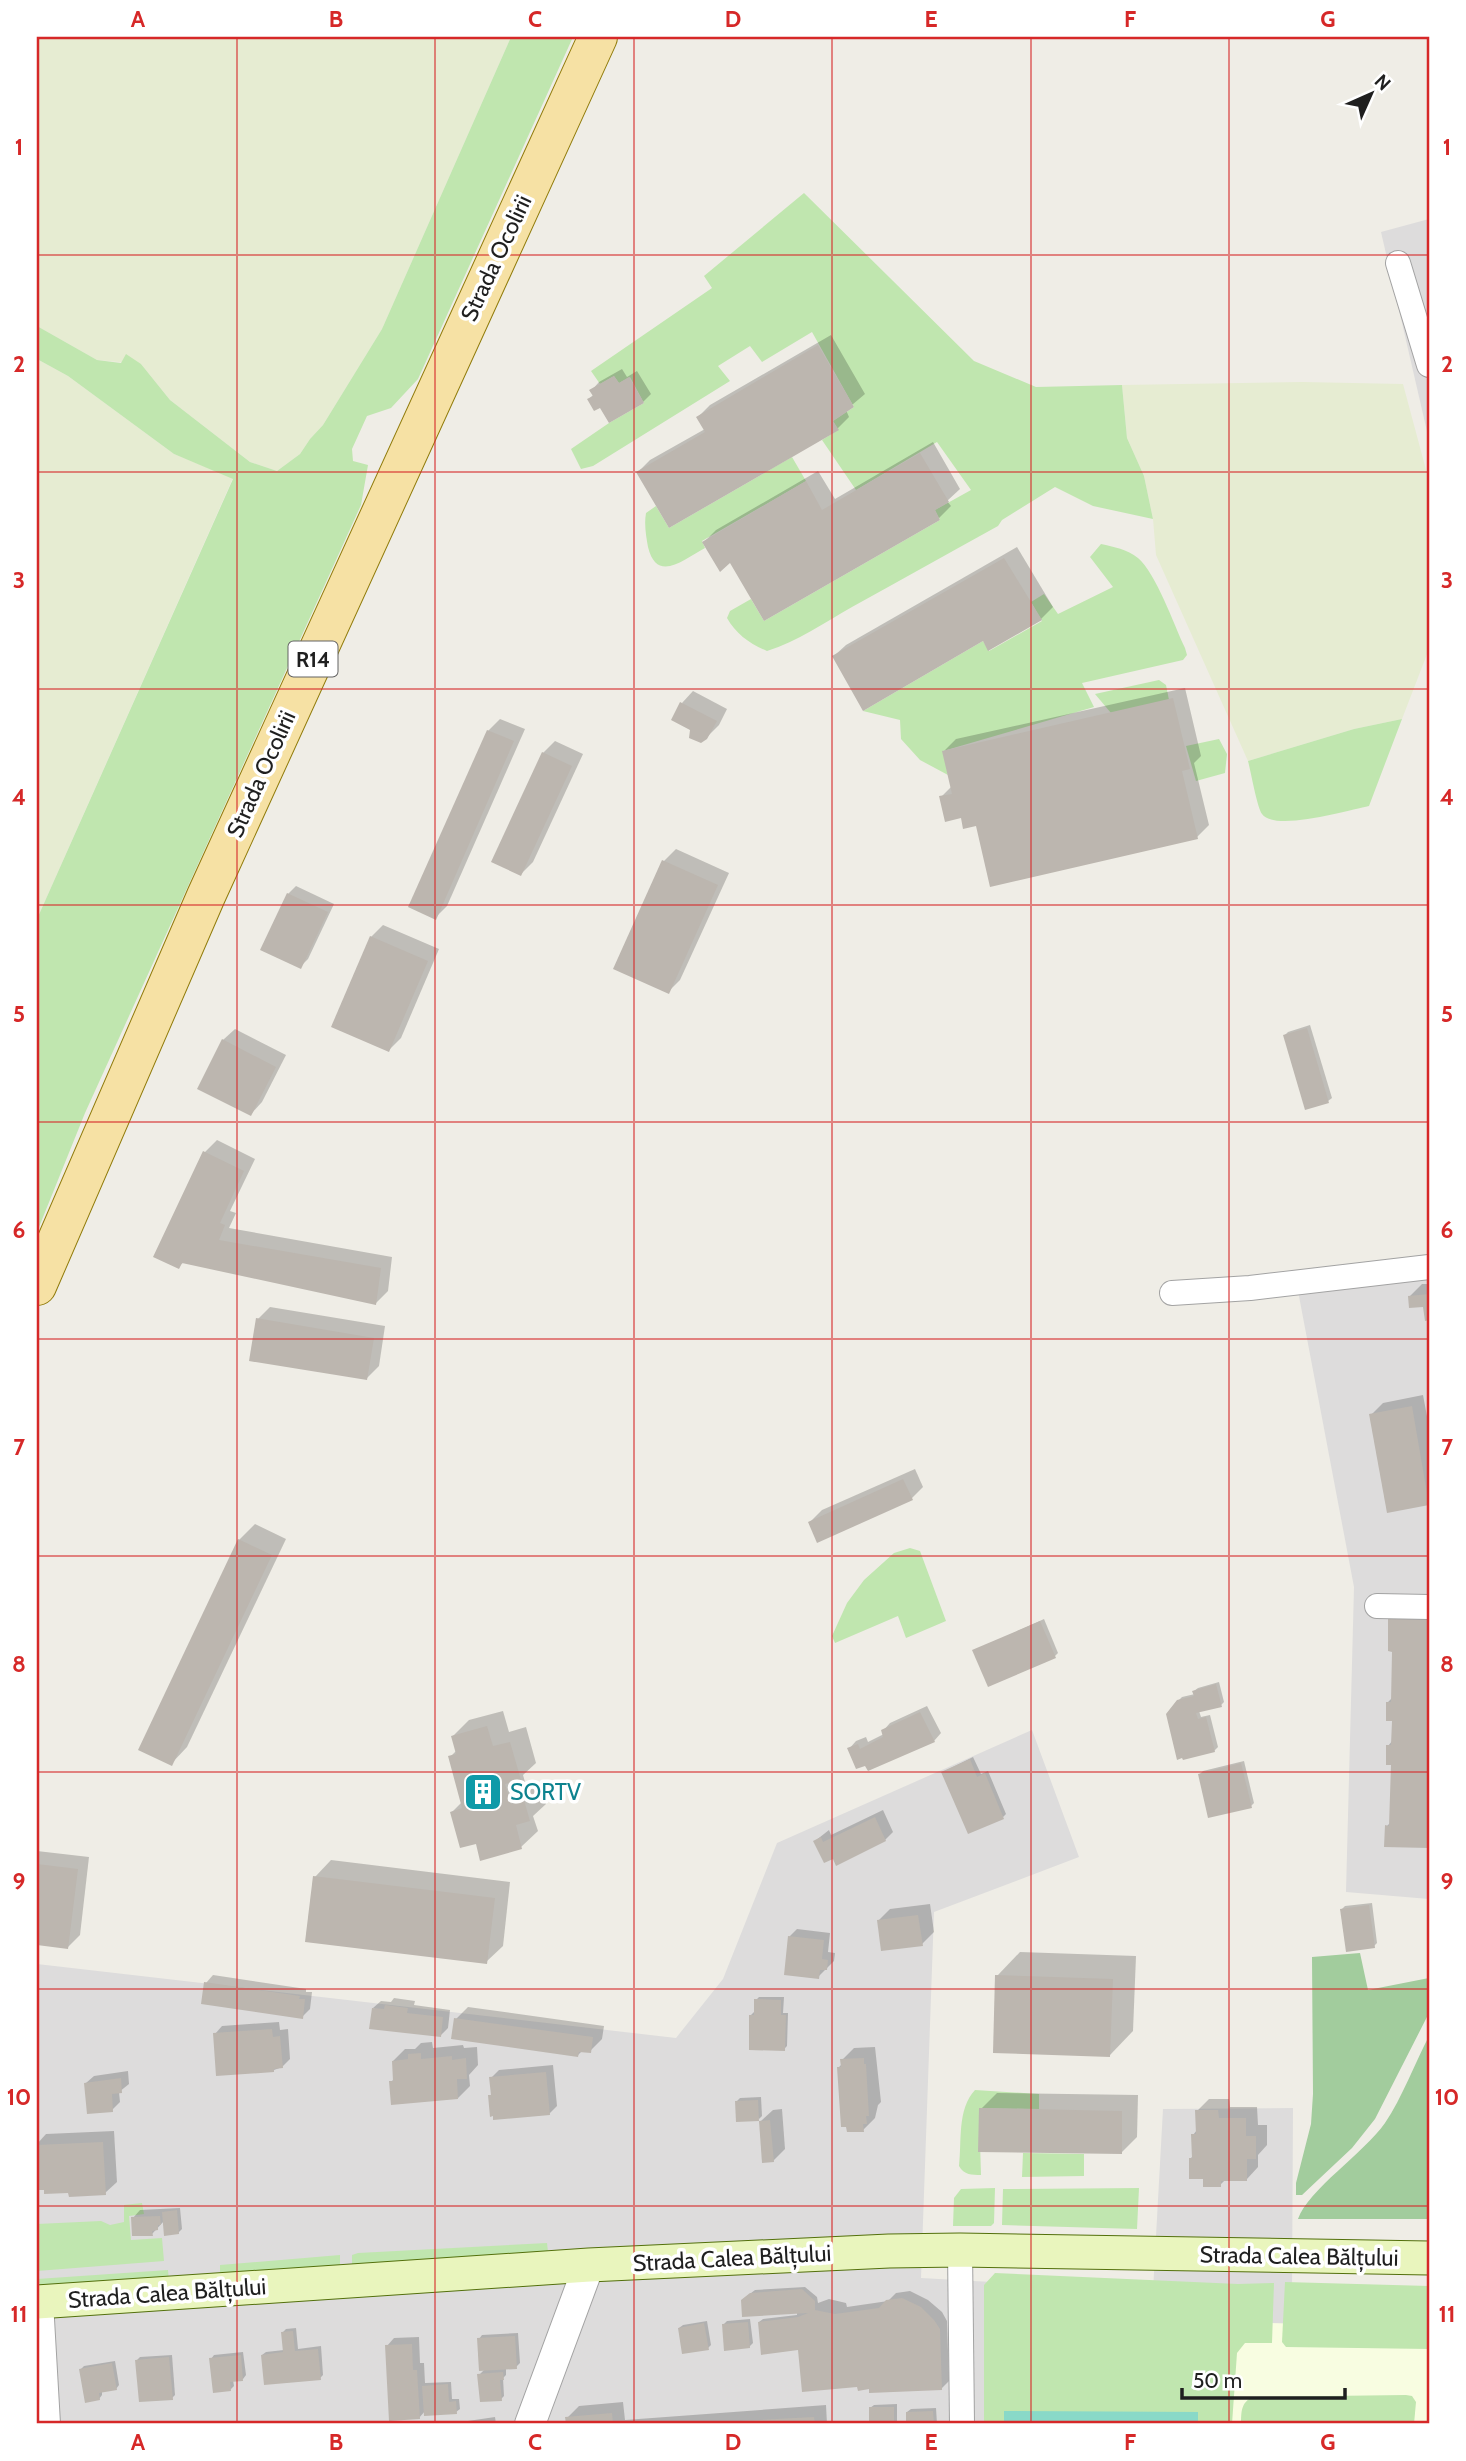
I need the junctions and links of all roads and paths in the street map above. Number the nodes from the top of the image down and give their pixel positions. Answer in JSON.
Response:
{"nodes":[{"id":1,"x":598,"y":37,"type":"edge"},
{"id":2,"x":1398,"y":263,"type":"dead end"},
{"id":3,"x":1429,"y":365,"type":"edge"},
{"id":4,"x":1429,"y":1268,"type":"edge"},
{"id":5,"x":37,"y":1286,"type":"edge"},
{"id":6,"x":1172,"y":1293,"type":"dead end"},
{"id":7,"x":1377,"y":1606,"type":"dead end"},
{"id":8,"x":1429,"y":1607,"type":"edge"},
{"id":9,"x":960,"y":2250,"type":"junction"},
{"id":10,"x":1429,"y":2258,"type":"edge"},
{"id":11,"x":589,"y":2265,"type":"junction"},
{"id":12,"x":39,"y":2302,"type":"edge"},
{"id":13,"x":48,"y":2424,"type":"edge"},
{"id":14,"x":530,"y":2424,"type":"edge"},
{"id":15,"x":962,"y":2424,"type":"edge"}],
"edges":[{"from":1,"to":5,"type":"main road","name":"Strada Ocolirii","number":"R14"},
{"from":2,"to":3,"type":"street"},
{"from":4,"to":6,"type":"street"},
{"from":7,"to":8,"type":"street"},
{"from":9,"to":10,"type":"main road","name":"Strada Calea Bălțului"},
{"from":9,"to":11,"type":"main road","name":"Strada Calea Bălțului"},
{"from":9,"to":15,"type":"street"},
{"from":11,"to":12,"type":"main road","name":"Strada Calea Bălțului"},
{"from":11,"to":14,"type":"street"},
{"from":12,"to":13,"type":"street"}]}
